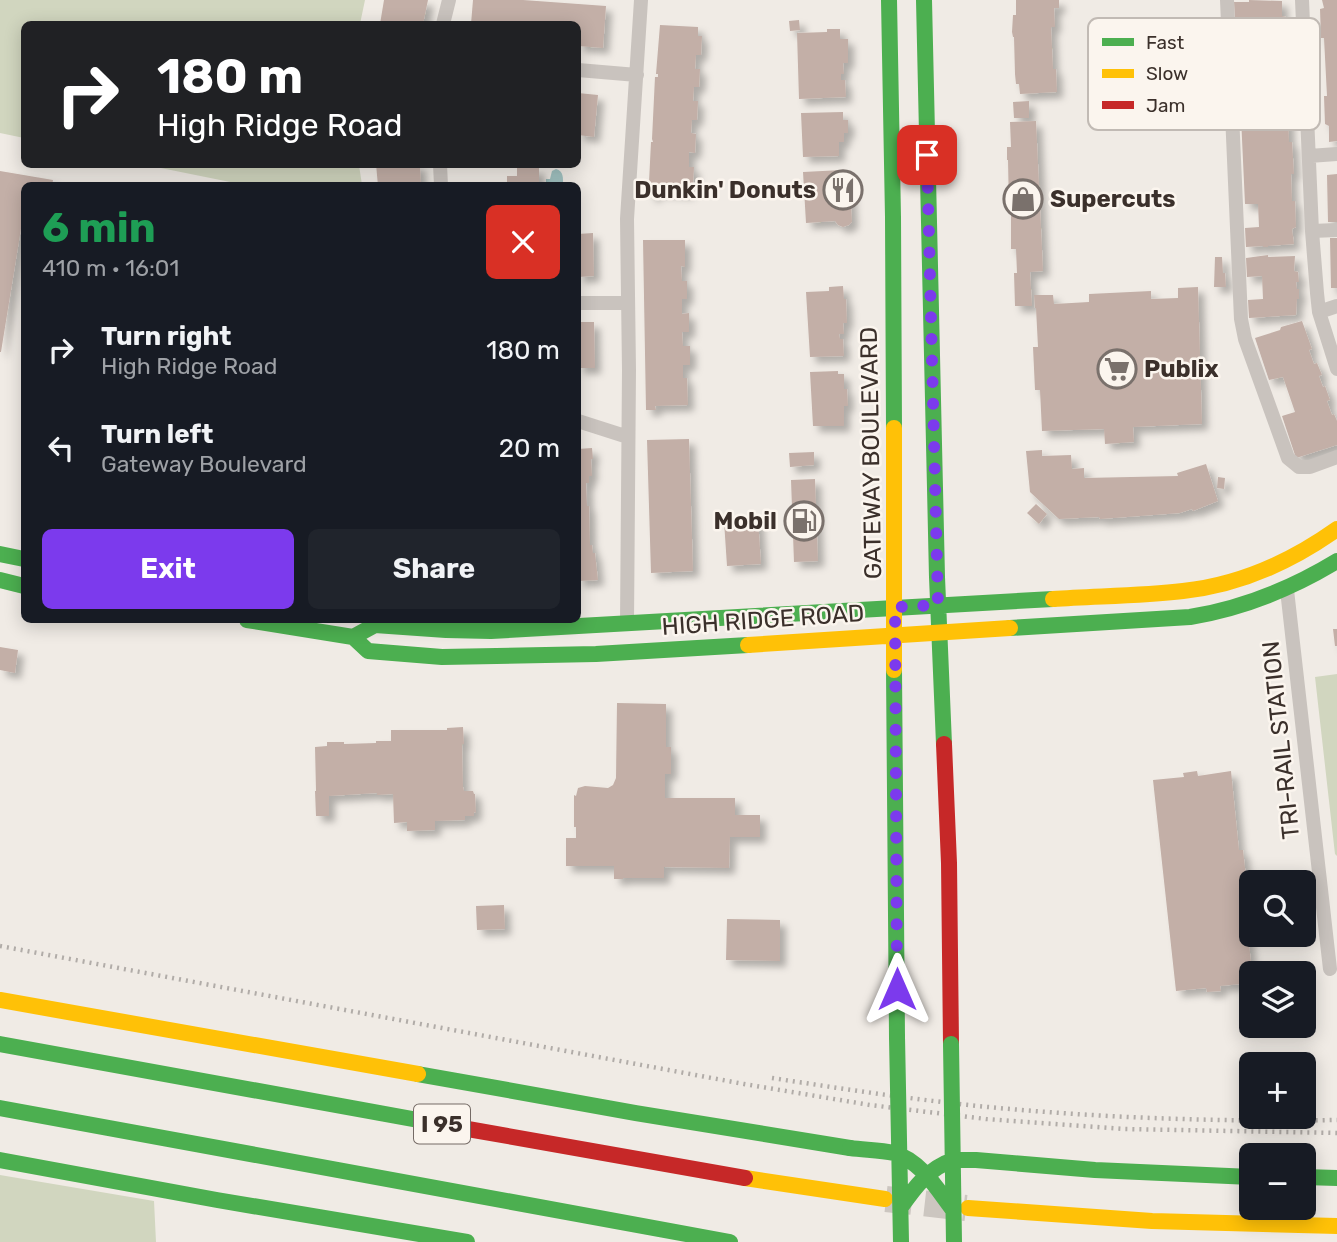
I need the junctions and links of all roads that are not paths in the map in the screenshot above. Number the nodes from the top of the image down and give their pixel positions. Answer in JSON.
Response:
{"nodes":[{"id":1,"x":449,"y":0,"type":"edge"},
{"id":2,"x":641,"y":0,"type":"edge"},
{"id":3,"x":889,"y":0,"type":"edge"},
{"id":4,"x":924,"y":0,"type":"edge"},
{"id":5,"x":1227,"y":0,"type":"edge"},
{"id":6,"x":1302,"y":0,"type":"edge"},
{"id":7,"x":1228,"y":18,"type":"edge"},
{"id":8,"x":1303,"y":18,"type":"edge"},
{"id":9,"x":444,"y":21,"type":"edge"},
{"id":10,"x":581,"y":70,"type":"edge"},
{"id":11,"x":637,"y":75,"type":"junction"},
{"id":12,"x":1233,"y":130,"type":"edge"},
{"id":13,"x":1309,"y":130,"type":"edge"},
{"id":14,"x":1337,"y":154,"type":"edge"},
{"id":15,"x":1310,"y":156,"type":"junction"},
{"id":16,"x":1337,"y":230,"type":"edge"},
{"id":17,"x":1312,"y":231,"type":"junction"},
{"id":18,"x":911,"y":266,"type":"junction"},
{"id":19,"x":581,"y":303,"type":"edge"},
{"id":20,"x":628,"y":303,"type":"junction"},
{"id":21,"x":1337,"y":306,"type":"edge"},
{"id":22,"x":1319,"y":312,"type":"junction"},
{"id":23,"x":1337,"y":369,"type":"edge"},
{"id":24,"x":581,"y":422,"type":"edge"},
{"id":25,"x":628,"y":438,"type":"junction"},
{"id":26,"x":1337,"y":457,"type":"edge"},
{"id":27,"x":1337,"y":529,"type":"edge"},
{"id":28,"x":0,"y":554,"type":"edge"},
{"id":29,"x":21,"y":558,"type":"edge"},
{"id":30,"x":1337,"y":561,"type":"edge"},
{"id":31,"x":1283,"y":562,"type":"junction"},
{"id":32,"x":0,"y":580,"type":"edge"},
{"id":33,"x":21,"y":585,"type":"edge"},
{"id":34,"x":1287,"y":590,"type":"junction"},
{"id":35,"x":938,"y":605,"type":"junction"},
{"id":36,"x":895,"y":607,"type":"junction"},
{"id":37,"x":266,"y":623,"type":"edge"},
{"id":38,"x":627,"y":623,"type":"junction"},
{"id":39,"x":533,"y":629,"type":"junction"},
{"id":40,"x":939,"y":632,"type":"junction"},
{"id":41,"x":895,"y":634,"type":"junction"},
{"id":42,"x":353,"y":637,"type":"junction"},
{"id":43,"x":533,"y":656,"type":"junction"},
{"id":44,"x":1330,"y":969,"type":"dead end"},
{"id":45,"x":0,"y":1000,"type":"edge"},
{"id":46,"x":0,"y":1044,"type":"edge"},
{"id":47,"x":0,"y":1108,"type":"edge"},
{"id":48,"x":900,"y":1155,"type":"junction"},
{"id":49,"x":0,"y":1160,"type":"edge"},
{"id":50,"x":960,"y":1160,"type":"junction"},
{"id":51,"x":926,"y":1175,"type":"junction"},
{"id":52,"x":1239,"y":1176,"type":"edge"},
{"id":53,"x":1316,"y":1177,"type":"edge"},
{"id":54,"x":1337,"y":1178,"type":"edge"},
{"id":55,"x":884,"y":1199,"type":"tunnel mouth"},
{"id":56,"x":901,"y":1207,"type":"junction"},
{"id":57,"x":961,"y":1209,"type":"junction"},
{"id":58,"x":1337,"y":1226,"type":"edge"},
{"id":59,"x":467,"y":1242,"type":"edge"},
{"id":60,"x":730,"y":1242,"type":"edge"},
{"id":61,"x":901,"y":1242,"type":"edge"},
{"id":62,"x":954,"y":1242,"type":"edge"}],
"edges":[{"from":1,"to":9,"type":"street"},
{"from":2,"to":11,"type":"street"},
{"from":3,"to":18,"type":"main road","name":"GATEWAY BOULEVARD"},
{"from":4,"to":18,"type":"main road","name":"GATEWAY BOULEVARD"},
{"from":5,"to":7,"type":"street"},
{"from":6,"to":8,"type":"street"},
{"from":10,"to":11,"type":"street"},
{"from":11,"to":20,"type":"street"},
{"from":12,"to":26,"type":"street"},
{"from":13,"to":15,"type":"street"},
{"from":14,"to":15,"type":"street"},
{"from":15,"to":17,"type":"street"},
{"from":16,"to":17,"type":"street"},
{"from":17,"to":22,"type":"street"},
{"from":18,"to":35,"type":"main road","name":"GATEWAY BOULEVARD"},
{"from":18,"to":36,"type":"main road","name":"GATEWAY BOULEVARD"},
{"from":19,"to":20,"type":"street"},
{"from":20,"to":25,"type":"street"},
{"from":21,"to":22,"type":"street"},
{"from":22,"to":23,"type":"street"},
{"from":24,"to":25,"type":"street"},
{"from":25,"to":38,"type":"street"},
{"from":27,"to":31,"type":"main road","name":"HIGH RIDGE ROAD"},
{"from":28,"to":29,"type":"main road"},
{"from":30,"to":34,"type":"main road","name":"HIGH RIDGE ROAD"},
{"from":31,"to":34,"type":"main road"},
{"from":31,"to":35,"type":"main road","name":"HIGH RIDGE ROAD"},
{"from":32,"to":33,"type":"main road"},
{"from":34,"to":40,"type":"main road","name":"HIGH RIDGE ROAD"},
{"from":34,"to":44,"type":"street","name":"TRI-RAIL STATION"},
{"from":35,"to":36,"type":"main road","name":"HIGH RIDGE ROAD"},
{"from":35,"to":40,"type":"main road","name":"GATEWAY BOULEVARD"},
{"from":36,"to":38,"type":"main road","name":"HIGH RIDGE ROAD"},
{"from":36,"to":41,"type":"main road","name":"GATEWAY BOULEVARD"},
{"from":37,"to":42,"type":"main road","name":"HIGH RIDGE ROAD"},
{"from":38,"to":39,"type":"main road","name":"HIGH RIDGE ROAD"},
{"from":39,"to":42,"type":"main road","name":"HIGH RIDGE ROAD"},
{"from":39,"to":43,"type":"street"},
{"from":40,"to":41,"type":"main road","name":"HIGH RIDGE ROAD"},
{"from":40,"to":50,"type":"main road","name":"GATEWAY BOULEVARD","bridge":true},
{"from":41,"to":43,"type":"main road","name":"HIGH RIDGE ROAD"},
{"from":41,"to":48,"type":"main road","name":"GATEWAY BOULEVARD","bridge":true},
{"from":42,"to":43,"type":"main road","name":"HIGH RIDGE ROAD"},
{"from":45,"to":48,"type":"main road","bridge":true},
{"from":46,"to":55,"type":"main road","number":"I 95"},
{"from":47,"to":60,"type":"main road"},
{"from":48,"to":51,"type":"main road","bridge":true},
{"from":48,"to":56,"type":"main road","name":"GATEWAY BOULEVARD","bridge":true},
{"from":49,"to":59,"type":"main road"},
{"from":50,"to":51,"type":"main road","bridge":true},
{"from":50,"to":52,"type":"main road"},
{"from":50,"to":57,"type":"main road","name":"GATEWAY BOULEVARD","bridge":true},
{"from":51,"to":56,"type":"main road","bridge":true},
{"from":51,"to":57,"type":"main road","bridge":true},
{"from":53,"to":54,"type":"main road"},
{"from":56,"to":61,"type":"main road","name":"GATEWAY BOULEVARD","bridge":true},
{"from":57,"to":58,"type":"main road"},
{"from":57,"to":62,"type":"main road","name":"GATEWAY BOULEVARD","bridge":true}]}
